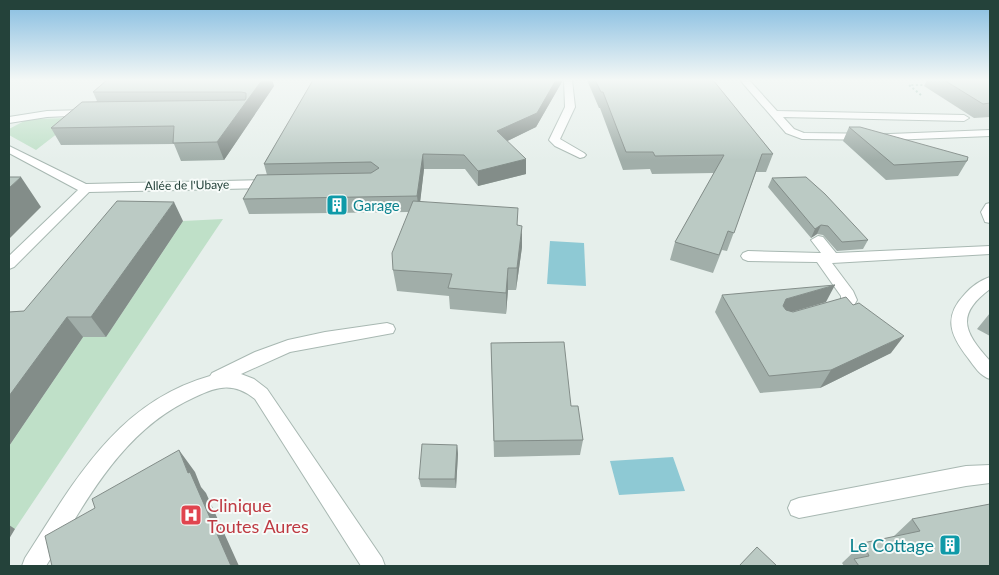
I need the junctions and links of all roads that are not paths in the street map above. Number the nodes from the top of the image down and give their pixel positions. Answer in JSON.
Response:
{"nodes":[{"id":1,"x":570,"y":107,"type":"edge"},
{"id":2,"x":768,"y":107,"type":"edge"},
{"id":3,"x":94,"y":113,"type":"edge"},
{"id":4,"x":775,"y":114,"type":"junction"},
{"id":5,"x":964,"y":118,"type":"dead end"},
{"id":6,"x":9,"y":120,"type":"edge"},
{"id":7,"x":990,"y":132,"type":"edge"},
{"id":8,"x":9,"y":149,"type":"edge"},
{"id":9,"x":580,"y":155,"type":"dead end"},
{"id":10,"x":287,"y":183,"type":"edge"},
{"id":11,"x":86,"y":188,"type":"junction"},
{"id":12,"x":990,"y":207,"type":"edge"},
{"id":13,"x":990,"y":219,"type":"edge"},
{"id":14,"x":818,"y":240,"type":"dead end"},
{"id":15,"x":990,"y":250,"type":"edge"},
{"id":16,"x":748,"y":256,"type":"dead end"},
{"id":17,"x":826,"y":258,"type":"junction"},
{"id":18,"x":9,"y":264,"type":"edge"},
{"id":19,"x":990,"y":282,"type":"edge"},
{"id":20,"x":820,"y":311,"type":"edge"},
{"id":21,"x":387,"y":329,"type":"dead end"},
{"id":22,"x":990,"y":372,"type":"edge"},
{"id":23,"x":203,"y":385,"type":"junction"},
{"id":24,"x":990,"y":474,"type":"edge"},
{"id":25,"x":799,"y":508,"type":"dead end"},
{"id":26,"x":33,"y":566,"type":"edge"},
{"id":27,"x":374,"y":566,"type":"edge"}],
"edges":[{"from":1,"to":9,"type":"street"},
{"from":2,"to":4,"type":"street"},
{"from":3,"to":6,"type":"street"},
{"from":4,"to":5,"type":"street"},
{"from":4,"to":7,"type":"street"},
{"from":8,"to":11,"type":"street","name":"Allée de l'Ubaye"},
{"from":10,"to":11,"type":"street","name":"Allée de l'Ubaye"},
{"from":11,"to":18,"type":"street"},
{"from":12,"to":13,"type":"street"},
{"from":14,"to":17,"type":"street"},
{"from":15,"to":17,"type":"street"},
{"from":16,"to":17,"type":"street"},
{"from":17,"to":20,"type":"street"},
{"from":19,"to":22,"type":"street"},
{"from":21,"to":23,"type":"street"},
{"from":23,"to":26,"type":"street"},
{"from":23,"to":27,"type":"street"},
{"from":24,"to":25,"type":"street"}]}
